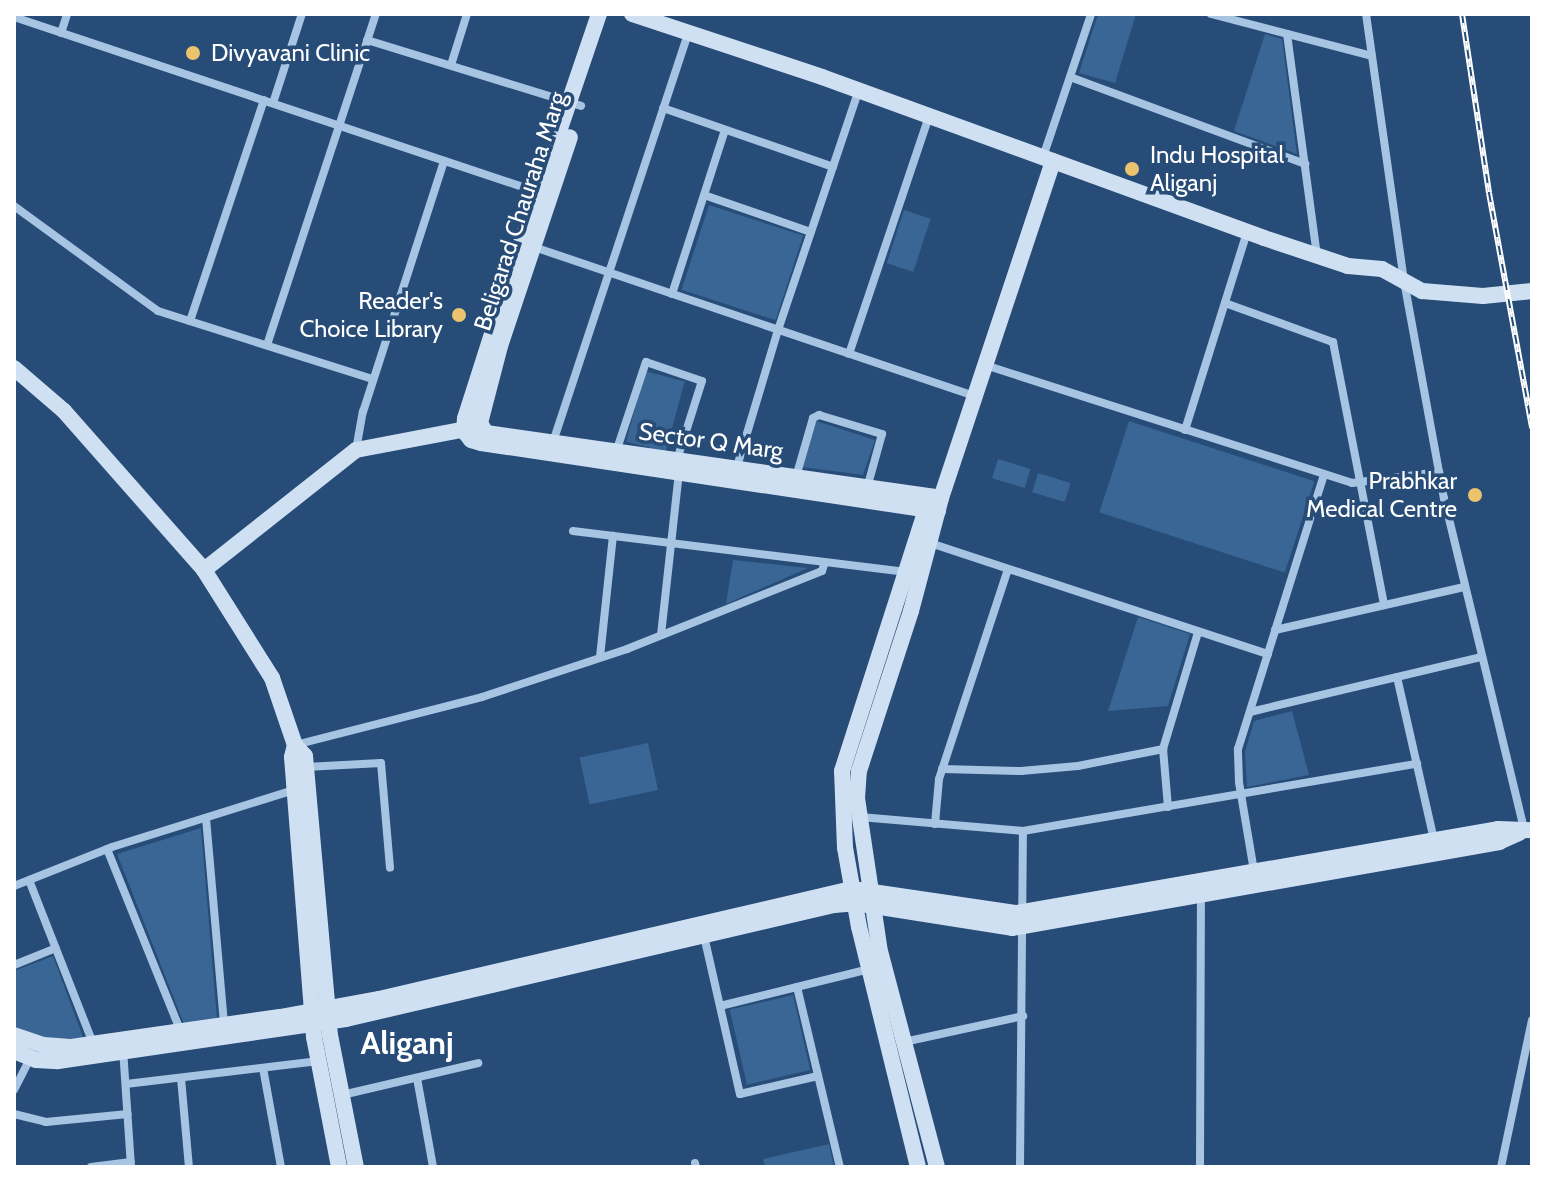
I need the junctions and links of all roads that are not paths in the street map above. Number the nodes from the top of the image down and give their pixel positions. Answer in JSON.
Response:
{"nodes":[{"id":1,"x":67,"y":14,"type":"edge"},
{"id":2,"x":302,"y":14,"type":"edge"},
{"id":3,"x":376,"y":14,"type":"edge"},
{"id":4,"x":467,"y":14,"type":"edge"},
{"id":5,"x":599,"y":14,"type":"edge"},
{"id":6,"x":610,"y":14,"type":"edge"},
{"id":7,"x":632,"y":14,"type":"edge"},
{"id":8,"x":1091,"y":14,"type":"edge"},
{"id":9,"x":1211,"y":14,"type":"edge"},
{"id":10,"x":1366,"y":14,"type":"edge"},
{"id":11,"x":14,"y":17,"type":"edge"},
{"id":12,"x":689,"y":32,"type":"junction"},
{"id":13,"x":61,"y":33,"type":"junction"},
{"id":14,"x":1287,"y":34,"type":"junction"},
{"id":15,"x":367,"y":40,"type":"junction"},
{"id":16,"x":1372,"y":56,"type":"junction"},
{"id":17,"x":451,"y":65,"type":"junction"},
{"id":18,"x":1070,"y":77,"type":"junction"},
{"id":19,"x":859,"y":90,"type":"junction"},
{"id":20,"x":268,"y":102,"type":"junction"},
{"id":21,"x":575,"y":105,"type":"junction"},
{"id":22,"x":663,"y":108,"type":"junction"},
{"id":23,"x":929,"y":116,"type":"junction"},
{"id":24,"x":339,"y":125,"type":"junction"},
{"id":25,"x":725,"y":130,"type":"junction"},
{"id":26,"x":1048,"y":159,"type":"junction"},
{"id":27,"x":444,"y":161,"type":"junction"},
{"id":28,"x":1305,"y":164,"type":"junction"},
{"id":29,"x":833,"y":167,"type":"junction"},
{"id":30,"x":545,"y":194,"type":"junction"},
{"id":31,"x":704,"y":195,"type":"junction"},
{"id":32,"x":14,"y":206,"type":"edge"},
{"id":33,"x":811,"y":232,"type":"junction"},
{"id":34,"x":1247,"y":232,"type":"junction"},
{"id":35,"x":528,"y":245,"type":"junction"},
{"id":36,"x":1317,"y":256,"type":"junction"},
{"id":37,"x":609,"y":273,"type":"junction"},
{"id":38,"x":1404,"y":281,"type":"junction"},
{"id":39,"x":1532,"y":291,"type":"edge"},
{"id":40,"x":672,"y":294,"type":"junction"},
{"id":41,"x":1225,"y":303,"type":"junction"},
{"id":42,"x":190,"y":321,"type":"junction"},
{"id":43,"x":778,"y":330,"type":"junction"},
{"id":44,"x":267,"y":345,"type":"junction"},
{"id":45,"x":849,"y":354,"type":"junction"},
{"id":46,"x":985,"y":365,"type":"junction"},
{"id":47,"x":14,"y":368,"type":"edge"},
{"id":48,"x":373,"y":379,"type":"junction"},
{"id":49,"x":975,"y":396,"type":"junction"},
{"id":50,"x":472,"y":427,"type":"junction"},
{"id":51,"x":1185,"y":430,"type":"junction"},
{"id":52,"x":551,"y":448,"type":"junction"},
{"id":53,"x":356,"y":450,"type":"junction"},
{"id":54,"x":616,"y":452,"type":"junction"},
{"id":55,"x":677,"y":466,"type":"junction"},
{"id":56,"x":1439,"y":472,"type":"junction"},
{"id":57,"x":735,"y":475,"type":"junction"},
{"id":58,"x":1324,"y":475,"type":"junction"},
{"id":59,"x":1360,"y":482,"type":"junction"},
{"id":60,"x":794,"y":484,"type":"junction"},
{"id":61,"x":867,"y":488,"type":"junction"},
{"id":62,"x":934,"y":504,"type":"junction"},
{"id":63,"x":573,"y":531,"type":"dead end"},
{"id":64,"x":613,"y":536,"type":"junction"},
{"id":65,"x":924,"y":541,"type":"junction"},
{"id":66,"x":671,"y":543,"type":"junction"},
{"id":67,"x":825,"y":562,"type":"junction"},
{"id":68,"x":1008,"y":569,"type":"junction"},
{"id":69,"x":204,"y":570,"type":"junction"},
{"id":70,"x":914,"y":573,"type":"junction"},
{"id":71,"x":1464,"y":587,"type":"junction"},
{"id":72,"x":1384,"y":605,"type":"junction"},
{"id":73,"x":1275,"y":630,"type":"junction"},
{"id":74,"x":1198,"y":632,"type":"junction"},
{"id":75,"x":661,"y":635,"type":"junction"},
{"id":76,"x":1268,"y":654,"type":"junction"},
{"id":77,"x":600,"y":657,"type":"junction"},
{"id":78,"x":1480,"y":657,"type":"junction"},
{"id":79,"x":1397,"y":677,"type":"junction"},
{"id":80,"x":1250,"y":712,"type":"junction"},
{"id":81,"x":295,"y":745,"type":"junction"},
{"id":82,"x":1163,"y":749,"type":"junction"},
{"id":83,"x":1417,"y":764,"type":"junction"},
{"id":84,"x":306,"y":767,"type":"junction"},
{"id":85,"x":942,"y":769,"type":"junction"},
{"id":86,"x":295,"y":790,"type":"junction"},
{"id":87,"x":1241,"y":795,"type":"junction"},
{"id":88,"x":1168,"y":807,"type":"junction"},
{"id":89,"x":851,"y":816,"type":"junction"},
{"id":90,"x":206,"y":818,"type":"junction"},
{"id":91,"x":935,"y":824,"type":"junction"},
{"id":92,"x":1023,"y":831,"type":"junction"},
{"id":93,"x":1528,"y":831,"type":"edge"},
{"id":94,"x":1434,"y":840,"type":"junction"},
{"id":95,"x":107,"y":849,"type":"junction"},
{"id":96,"x":390,"y":868,"type":"dead end"},
{"id":97,"x":1254,"y":873,"type":"junction"},
{"id":98,"x":29,"y":880,"type":"junction"},
{"id":99,"x":14,"y":886,"type":"edge"},
{"id":100,"x":1202,"y":889,"type":"junction"},
{"id":101,"x":854,"y":896,"type":"junction"},
{"id":102,"x":872,"y":899,"type":"junction"},
{"id":103,"x":1024,"y":918,"type":"junction"},
{"id":104,"x":704,"y":935,"type":"junction"},
{"id":105,"x":56,"y":948,"type":"junction"},
{"id":106,"x":14,"y":965,"type":"edge"},
{"id":107,"x":869,"y":969,"type":"junction"},
{"id":108,"x":527,"y":970,"type":"junction"},
{"id":109,"x":797,"y":987,"type":"junction"},
{"id":110,"x":720,"y":1006,"type":"junction"},
{"id":111,"x":320,"y":1016,"type":"junction"},
{"id":112,"x":1023,"y":1016,"type":"junction"},
{"id":113,"x":1532,"y":1020,"type":"edge"},
{"id":114,"x":224,"y":1025,"type":"junction"},
{"id":115,"x":180,"y":1032,"type":"junction"},
{"id":116,"x":14,"y":1035,"type":"edge"},
{"id":117,"x":904,"y":1042,"type":"junction"},
{"id":118,"x":93,"y":1044,"type":"junction"},
{"id":119,"x":123,"y":1046,"type":"junction"},
{"id":120,"x":22,"y":1055,"type":"edge"},
{"id":121,"x":319,"y":1061,"type":"junction"},
{"id":122,"x":478,"y":1063,"type":"dead end"},
{"id":123,"x":263,"y":1068,"type":"junction"},
{"id":124,"x":818,"y":1076,"type":"junction"},
{"id":125,"x":181,"y":1078,"type":"junction"},
{"id":126,"x":417,"y":1078,"type":"junction"},
{"id":127,"x":126,"y":1084,"type":"junction"},
{"id":128,"x":14,"y":1090,"type":"edge"},
{"id":129,"x":342,"y":1095,"type":"junction"},
{"id":130,"x":14,"y":1114,"type":"edge"},
{"id":131,"x":128,"y":1114,"type":"junction"},
{"id":132,"x":131,"y":1165,"type":"edge"},
{"id":133,"x":91,"y":1167,"type":"edge"},
{"id":134,"x":189,"y":1167,"type":"edge"},
{"id":135,"x":281,"y":1167,"type":"edge"},
{"id":136,"x":339,"y":1167,"type":"edge"},
{"id":137,"x":356,"y":1167,"type":"edge"},
{"id":138,"x":433,"y":1167,"type":"edge"},
{"id":139,"x":840,"y":1167,"type":"edge"},
{"id":140,"x":918,"y":1167,"type":"edge"},
{"id":141,"x":937,"y":1167,"type":"edge"},
{"id":142,"x":1020,"y":1167,"type":"edge"},
{"id":143,"x":1200,"y":1167,"type":"edge"},
{"id":144,"x":1501,"y":1167,"type":"edge"}],
"edges":[{"from":1,"to":13,"type":"street"},
{"from":2,"to":20,"type":"street"},
{"from":3,"to":15,"type":"street"},
{"from":4,"to":17,"type":"street"},
{"from":5,"to":21,"type":"street"},
{"from":6,"to":21,"type":"street","name":"Beligarad Chauraha Marg"},
{"from":7,"to":12,"type":"street"},
{"from":8,"to":18,"type":"street"},
{"from":9,"to":14,"type":"street"},
{"from":10,"to":16,"type":"street"},
{"from":11,"to":13,"type":"street"},
{"from":12,"to":19,"type":"street"},
{"from":12,"to":22,"type":"street"},
{"from":13,"to":20,"type":"street"},
{"from":14,"to":16,"type":"street"},
{"from":14,"to":28,"type":"street"},
{"from":15,"to":17,"type":"street"},
{"from":15,"to":24,"type":"street"},
{"from":16,"to":38,"type":"street"},
{"from":17,"to":21,"type":"street"},
{"from":18,"to":26,"type":"street"},
{"from":18,"to":28,"type":"street"},
{"from":19,"to":23,"type":"street"},
{"from":19,"to":29,"type":"street"},
{"from":20,"to":24,"type":"street"},
{"from":20,"to":42,"type":"street"},
{"from":21,"to":30,"type":"street","name":"Beligarad Chauraha Marg"},
{"from":22,"to":25,"type":"street"},
{"from":22,"to":37,"type":"street"},
{"from":23,"to":26,"type":"street"},
{"from":23,"to":45,"type":"street"},
{"from":24,"to":27,"type":"street"},
{"from":24,"to":44,"type":"street"},
{"from":25,"to":29,"type":"street"},
{"from":25,"to":31,"type":"street"},
{"from":26,"to":34,"type":"street"},
{"from":26,"to":46,"type":"street"},
{"from":27,"to":30,"type":"street"},
{"from":27,"to":48,"type":"street"},
{"from":28,"to":36,"type":"street"},
{"from":29,"to":33,"type":"street"},
{"from":30,"to":35,"type":"street","name":"Beligarad Chauraha Marg"},
{"from":31,"to":33,"type":"street"},
{"from":31,"to":40,"type":"street"},
{"from":32,"to":42,"type":"street"},
{"from":33,"to":43,"type":"street"},
{"from":34,"to":36,"type":"street"},
{"from":34,"to":41,"type":"street"},
{"from":35,"to":37,"type":"street"},
{"from":35,"to":50,"type":"street","name":"Beligarad Chauraha Marg"},
{"from":36,"to":38,"type":"street"},
{"from":37,"to":40,"type":"street"},
{"from":37,"to":52,"type":"street"},
{"from":38,"to":39,"type":"street"},
{"from":38,"to":56,"type":"street"},
{"from":40,"to":43,"type":"street"},
{"from":41,"to":51,"type":"street"},
{"from":41,"to":59,"type":"street"},
{"from":42,"to":44,"type":"street"},
{"from":43,"to":45,"type":"street"},
{"from":43,"to":57,"type":"street"},
{"from":44,"to":48,"type":"street"},
{"from":45,"to":49,"type":"street"},
{"from":46,"to":49,"type":"street"},
{"from":46,"to":51,"type":"street"},
{"from":47,"to":69,"type":"street"},
{"from":48,"to":53,"type":"street"},
{"from":49,"to":62,"type":"street"},
{"from":50,"to":52,"type":"street","name":"Sector Q Marg"},
{"from":50,"to":53,"type":"street"},
{"from":51,"to":58,"type":"street"},
{"from":52,"to":54,"type":"street","name":"Sector Q Marg"},
{"from":52,"to":55,"type":"street"},
{"from":53,"to":69,"type":"street"},
{"from":54,"to":55,"type":"street","name":"Sector Q Marg"},
{"from":54,"to":55,"type":"street"},
{"from":55,"to":57,"type":"street"},
{"from":55,"to":66,"type":"street"},
{"from":56,"to":59,"type":"street"},
{"from":56,"to":71,"type":"street"},
{"from":57,"to":60,"type":"street"},
{"from":58,"to":59,"type":"street"},
{"from":58,"to":73,"type":"street"},
{"from":59,"to":72,"type":"street"},
{"from":60,"to":61,"type":"street","name":"Sector Q Marg"},
{"from":60,"to":61,"type":"street"},
{"from":60,"to":62,"type":"street"},
{"from":61,"to":62,"type":"street","name":"Sector Q Marg"},
{"from":62,"to":65,"type":"street"},
{"from":63,"to":64,"type":"street"},
{"from":64,"to":66,"type":"street"},
{"from":64,"to":77,"type":"street"},
{"from":65,"to":68,"type":"street"},
{"from":65,"to":70,"type":"street"},
{"from":66,"to":67,"type":"street"},
{"from":66,"to":75,"type":"street"},
{"from":67,"to":70,"type":"street"},
{"from":67,"to":75,"type":"street"},
{"from":68,"to":74,"type":"street"},
{"from":68,"to":85,"type":"street"},
{"from":69,"to":81,"type":"street"},
{"from":70,"to":89,"type":"street"},
{"from":71,"to":72,"type":"street"},
{"from":71,"to":78,"type":"street"},
{"from":72,"to":73,"type":"street"},
{"from":73,"to":76,"type":"street"},
{"from":74,"to":76,"type":"street"},
{"from":74,"to":82,"type":"street"},
{"from":75,"to":77,"type":"street"},
{"from":76,"to":80,"type":"street"},
{"from":77,"to":81,"type":"street"},
{"from":78,"to":79,"type":"street"},
{"from":78,"to":93,"type":"street"},
{"from":79,"to":80,"type":"street"},
{"from":79,"to":83,"type":"street"},
{"from":80,"to":87,"type":"street"},
{"from":81,"to":84,"type":"street"},
{"from":81,"to":86,"type":"street"},
{"from":82,"to":85,"type":"street"},
{"from":82,"to":88,"type":"street"},
{"from":83,"to":87,"type":"street"},
{"from":83,"to":94,"type":"street"},
{"from":84,"to":96,"type":"street"},
{"from":84,"to":111,"type":"street"},
{"from":85,"to":91,"type":"street"},
{"from":86,"to":90,"type":"street"},
{"from":86,"to":111,"type":"street"},
{"from":87,"to":88,"type":"street"},
{"from":87,"to":97,"type":"street"},
{"from":88,"to":92,"type":"street"},
{"from":89,"to":91,"type":"street"},
{"from":89,"to":101,"type":"street"},
{"from":89,"to":102,"type":"street"},
{"from":90,"to":95,"type":"street"},
{"from":90,"to":114,"type":"street"},
{"from":91,"to":92,"type":"street"},
{"from":92,"to":103,"type":"street"},
{"from":93,"to":94,"type":"street"},
{"from":93,"to":100,"type":"street"},
{"from":94,"to":97,"type":"street"},
{"from":95,"to":98,"type":"street"},
{"from":95,"to":115,"type":"street"},
{"from":97,"to":100,"type":"street"},
{"from":98,"to":99,"type":"street"},
{"from":98,"to":105,"type":"street"},
{"from":100,"to":103,"type":"street"},
{"from":100,"to":143,"type":"street"},
{"from":101,"to":102,"type":"street"},
{"from":101,"to":104,"type":"street"},
{"from":101,"to":107,"type":"street"},
{"from":101,"to":108,"type":"street"},
{"from":102,"to":103,"type":"street"},
{"from":102,"to":117,"type":"street"},
{"from":103,"to":112,"type":"street"},
{"from":104,"to":108,"type":"street"},
{"from":104,"to":110,"type":"street"},
{"from":105,"to":106,"type":"street"},
{"from":105,"to":118,"type":"street"},
{"from":107,"to":109,"type":"street"},
{"from":107,"to":140,"type":"street"},
{"from":108,"to":111,"type":"street"},
{"from":109,"to":110,"type":"street"},
{"from":109,"to":124,"type":"street"},
{"from":110,"to":124,"type":"street"},
{"from":111,"to":114,"type":"street"},
{"from":111,"to":119,"type":"street"},
{"from":111,"to":121,"type":"street"},
{"from":111,"to":129,"type":"street"},
{"from":112,"to":117,"type":"street"},
{"from":112,"to":142,"type":"street"},
{"from":113,"to":144,"type":"street"},
{"from":114,"to":115,"type":"street"},
{"from":115,"to":119,"type":"street"},
{"from":116,"to":118,"type":"street"},
{"from":117,"to":141,"type":"street"},
{"from":118,"to":119,"type":"street"},
{"from":119,"to":120,"type":"street"},
{"from":119,"to":127,"type":"street"},
{"from":120,"to":128,"type":"street"},
{"from":121,"to":123,"type":"street"},
{"from":121,"to":136,"type":"street"},
{"from":122,"to":126,"type":"street"},
{"from":123,"to":125,"type":"street"},
{"from":123,"to":135,"type":"street"},
{"from":124,"to":139,"type":"street"},
{"from":125,"to":127,"type":"street"},
{"from":125,"to":134,"type":"street"},
{"from":126,"to":129,"type":"street"},
{"from":126,"to":138,"type":"street"},
{"from":127,"to":131,"type":"street"},
{"from":129,"to":137,"type":"street"},
{"from":130,"to":131,"type":"street"},
{"from":131,"to":132,"type":"street"},
{"from":132,"to":133,"type":"street"}]}
